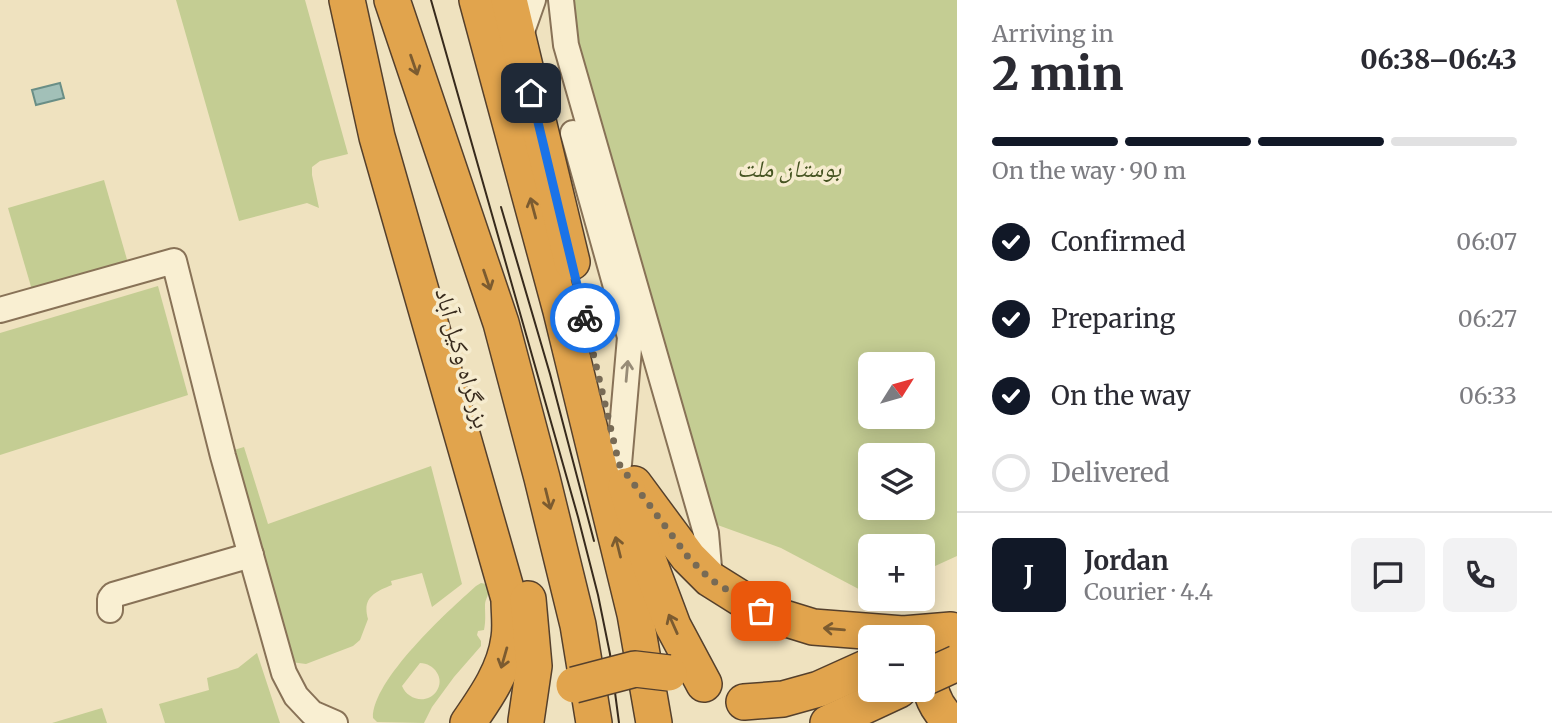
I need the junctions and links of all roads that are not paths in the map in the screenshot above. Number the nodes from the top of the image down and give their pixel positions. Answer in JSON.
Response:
{"nodes":[{"id":1,"x":347,"y":0,"type":"edge"},
{"id":2,"x":360,"y":0,"type":"edge"},
{"id":3,"x":392,"y":0,"type":"edge"},
{"id":4,"x":477,"y":0,"type":"edge"},
{"id":5,"x":509,"y":0,"type":"edge"},
{"id":6,"x":533,"y":0,"type":"edge"},
{"id":7,"x":552,"y":0,"type":"edge"},
{"id":8,"x":561,"y":0,"type":"edge"},
{"id":9,"x":519,"y":40,"type":"junction"},
{"id":10,"x":0,"y":310,"type":"edge"},
{"id":11,"x":619,"y":464,"type":"junction"},
{"id":12,"x":251,"y":555,"type":"junction"},
{"id":13,"x":710,"y":579,"type":"junction"},
{"id":14,"x":110,"y":610,"type":"dead end"},
{"id":15,"x":947,"y":640,"type":"edge"},
{"id":16,"x":935,"y":659,"type":"edge"},
{"id":17,"x":858,"y":671,"type":"edge"},
{"id":18,"x":704,"y":684,"type":"junction"},
{"id":19,"x":874,"y":702,"type":"edge"},
{"id":20,"x":957,"y":704,"type":"edge"},
{"id":21,"x":755,"y":713,"type":"edge"},
{"id":22,"x":318,"y":720,"type":"edge"},
{"id":23,"x":525,"y":722,"type":"edge"},
{"id":24,"x":468,"y":723,"type":"edge"},
{"id":25,"x":594,"y":723,"type":"edge"},
{"id":26,"x":654,"y":723,"type":"edge"},
{"id":27,"x":828,"y":723,"type":"edge"},
{"id":28,"x":917,"y":723,"type":"edge"},
{"id":29,"x":952,"y":723,"type":"edge"}],
"edges":[{"from":1,"to":24,"type":"highway","one_way":true},
{"from":2,"to":23,"type":"highway","name":"بزرگراه وکیل آباد"},
{"from":3,"to":25,"type":"highway","name":"بزرگراه وکیل آباد","one_way":true},
{"from":26,"to":4,"type":"highway","one_way":true},
{"from":5,"to":9,"type":"highway"},
{"from":6,"to":9,"type":"street"},
{"from":11,"to":7,"type":"street","one_way":true},
{"from":8,"to":13,"type":"street"},
{"from":9,"to":11,"type":"highway"},
{"from":10,"to":12,"type":"street"},
{"from":11,"to":13,"type":"highway"},
{"from":18,"to":11,"type":"highway","one_way":true},
{"from":12,"to":14,"type":"street"},
{"from":12,"to":22,"type":"street"},
{"from":15,"to":13,"type":"highway","one_way":true},
{"from":15,"to":16,"type":"highway","bridge":true},
{"from":15,"to":29,"type":"highway"},
{"from":17,"to":21,"type":"highway"},
{"from":18,"to":21,"type":"highway"},
{"from":18,"to":23,"type":"highway","bridge":true},
{"from":19,"to":27,"type":"highway"},
{"from":20,"to":28,"type":"highway"}]}
